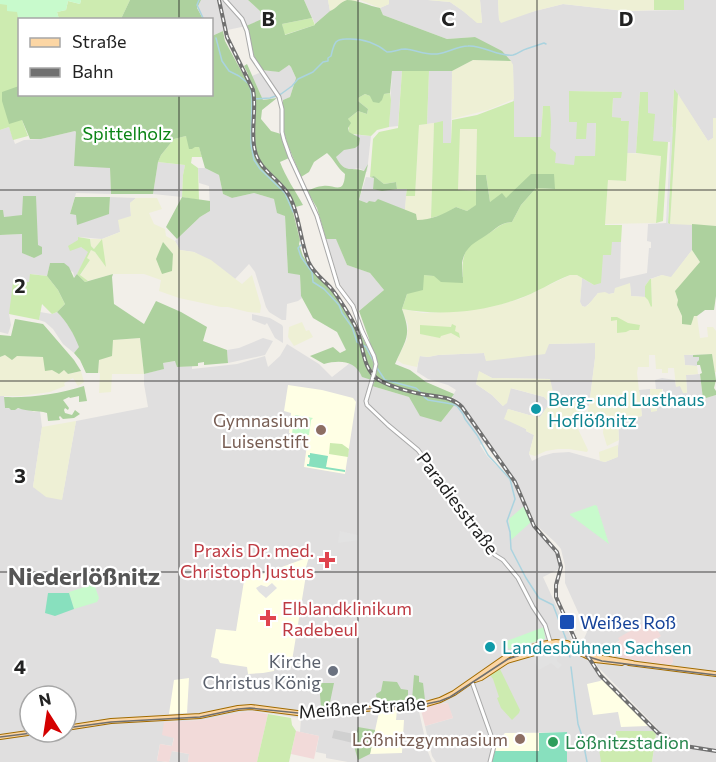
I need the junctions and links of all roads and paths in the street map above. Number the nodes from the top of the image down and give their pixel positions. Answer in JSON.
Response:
{"nodes":[{"id":1,"x":225,"y":0,"type":"edge"},
{"id":2,"x":550,"y":642,"type":"junction"},
{"id":3,"x":552,"y":648,"type":"junction"},
{"id":4,"x":632,"y":663,"type":"junction"},
{"id":5,"x":716,"y":674,"type":"edge"},
{"id":6,"x":473,"y":681,"type":"junction"},
{"id":7,"x":78,"y":726,"type":"edge"},
{"id":8,"x":18,"y":734,"type":"edge"},
{"id":9,"x":0,"y":737,"type":"edge"},
{"id":10,"x":490,"y":762,"type":"edge"}],
"edges":[{"from":1,"to":2,"type":"street","name":"Paradiesstraße"},
{"from":2,"to":3,"type":"street","name":"Paradiesstraße"},
{"from":2,"to":4,"type":"main road","name":"Meißner Straße"},
{"from":2,"to":6,"type":"main road","name":"Meißner Straße"},
{"from":3,"to":4,"type":"main road","name":"Meißner Straße"},
{"from":3,"to":6,"type":"main road","name":"Meißner Straße"},
{"from":4,"to":5,"type":"main road","name":"Meißner Straße"},
{"from":6,"to":7,"type":"main road","name":"Meißner Straße"},
{"from":6,"to":10,"type":"street"},
{"from":8,"to":9,"type":"main road"}]}
